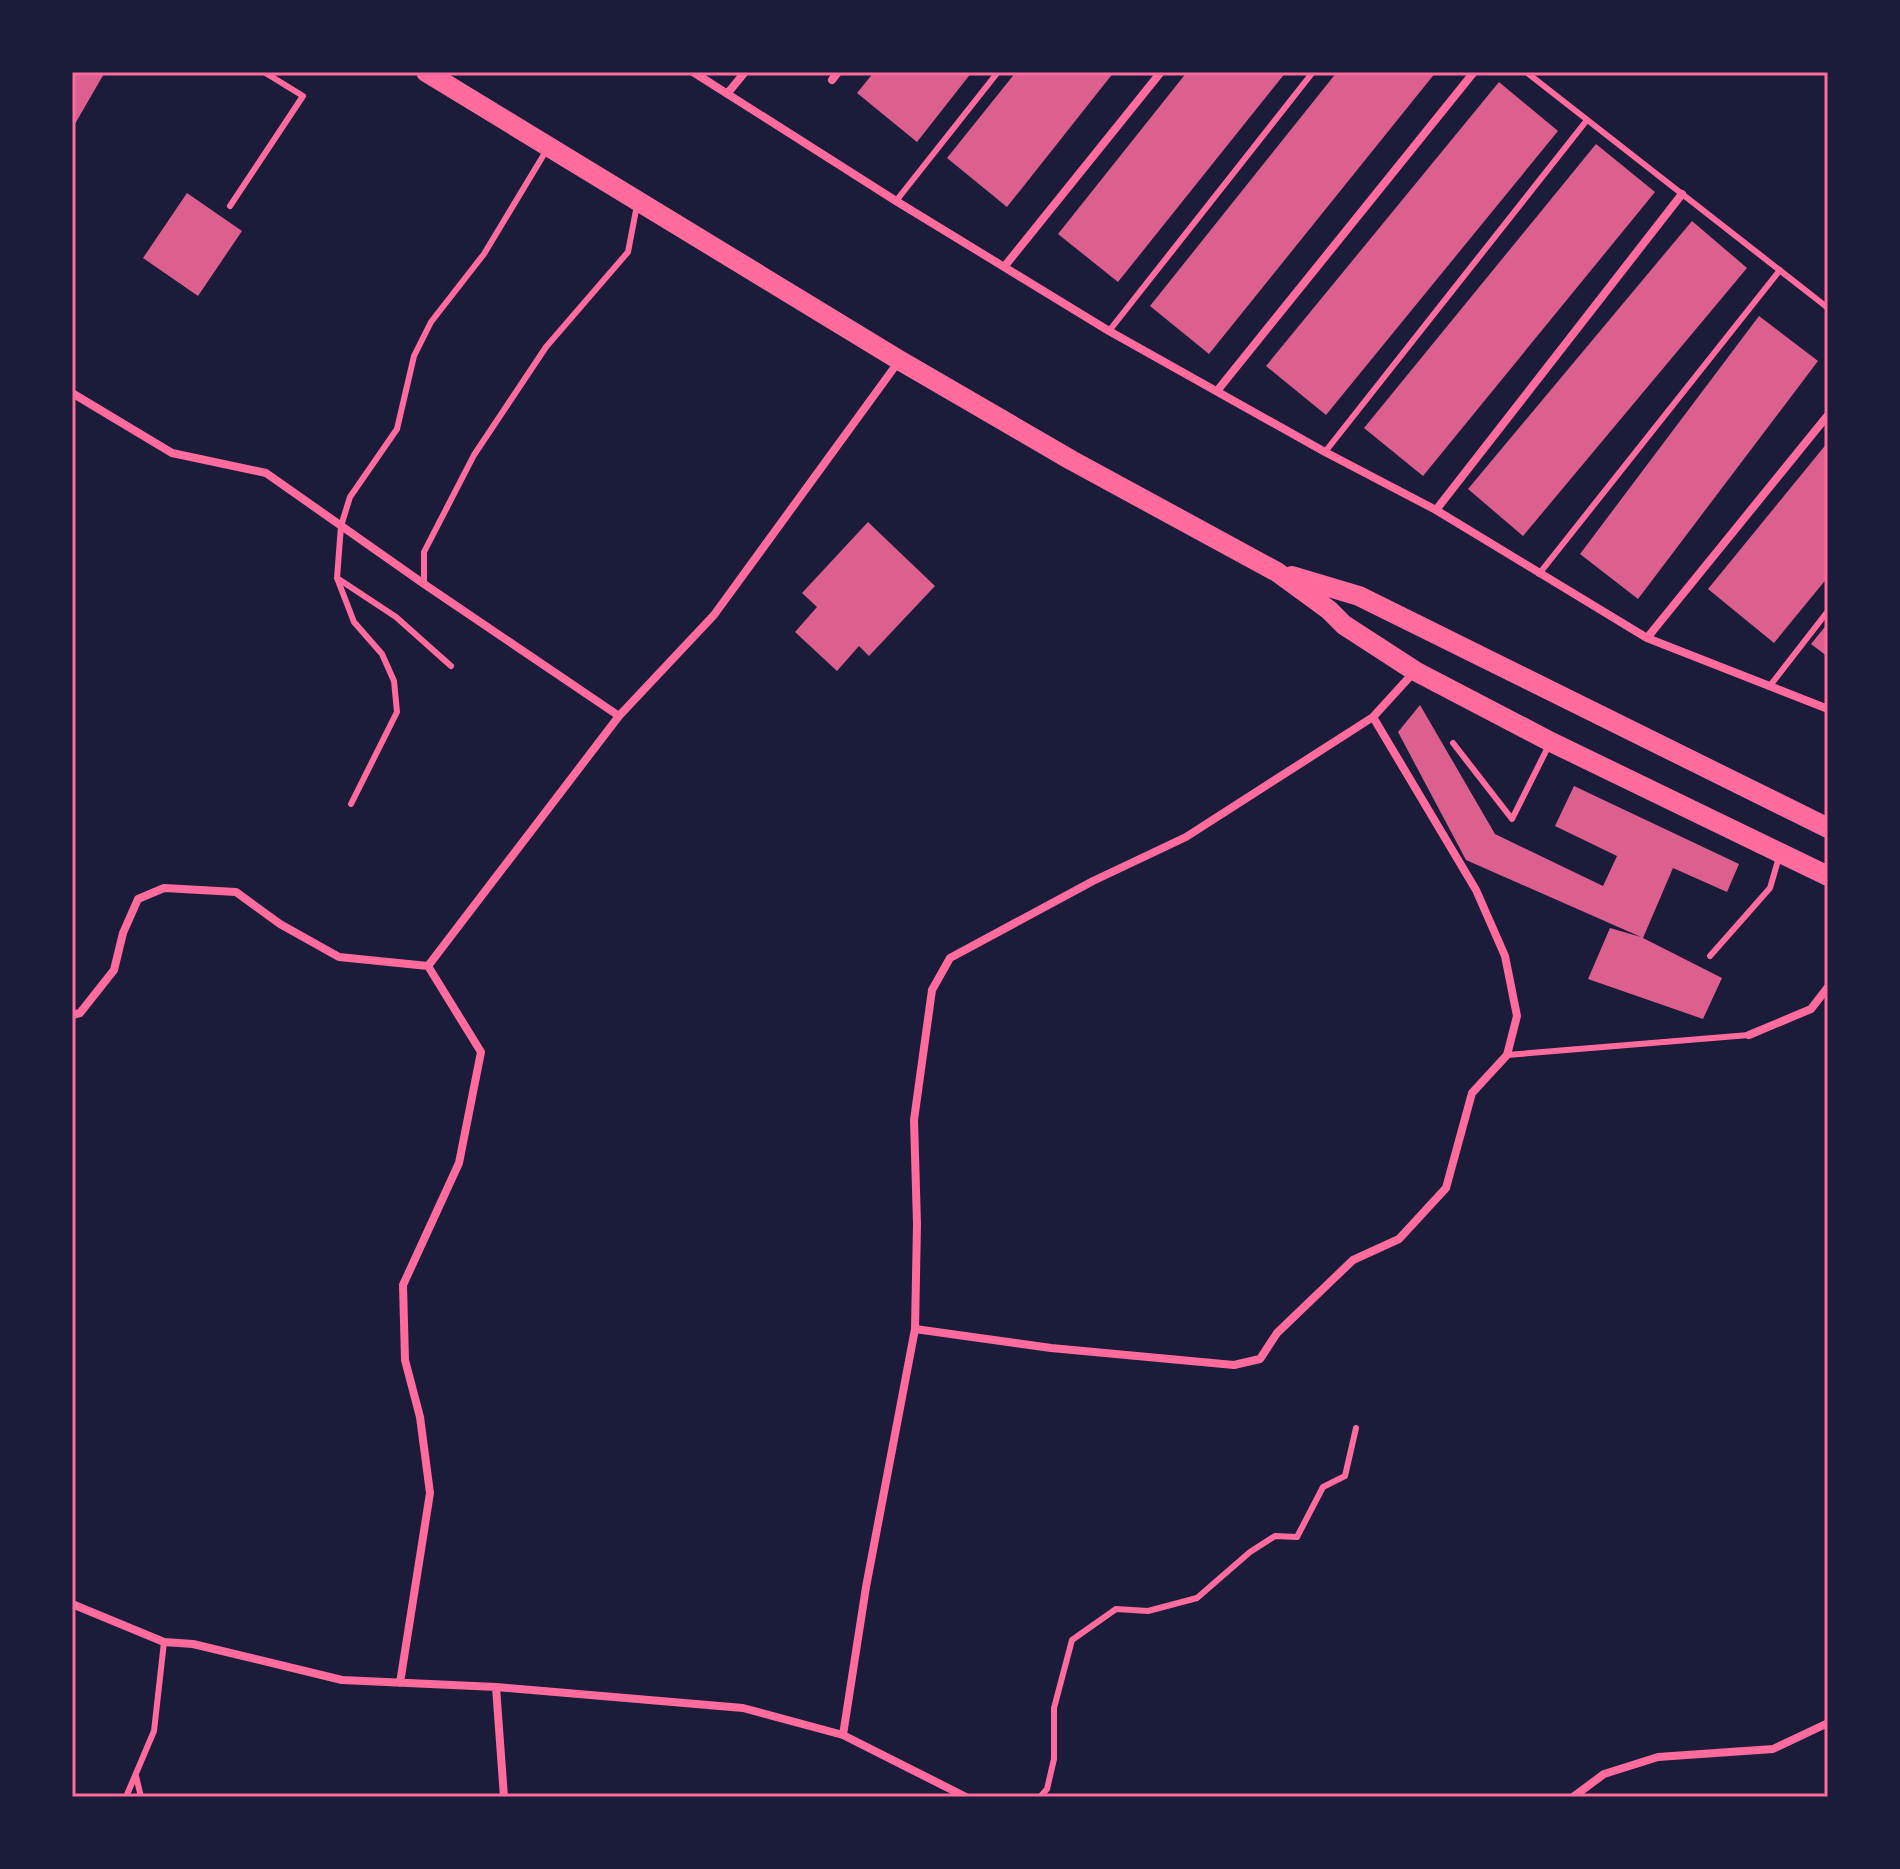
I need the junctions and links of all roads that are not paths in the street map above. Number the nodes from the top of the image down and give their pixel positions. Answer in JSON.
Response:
{"nodes":[{"id":1,"x":264,"y":72,"type":"edge"},
{"id":2,"x":426,"y":72,"type":"edge"},
{"id":3,"x":693,"y":72,"type":"edge"},
{"id":4,"x":745,"y":72,"type":"edge"},
{"id":5,"x":998,"y":72,"type":"edge"},
{"id":6,"x":1161,"y":72,"type":"edge"},
{"id":7,"x":1313,"y":72,"type":"edge"},
{"id":8,"x":1474,"y":72,"type":"edge"},
{"id":9,"x":1526,"y":72,"type":"edge"},
{"id":10,"x":727,"y":94,"type":"junction"},
{"id":11,"x":1587,"y":120,"type":"junction"},
{"id":12,"x":548,"y":148,"type":"junction"},
{"id":13,"x":1682,"y":194,"type":"junction"},
{"id":14,"x":896,"y":201,"type":"junction"},
{"id":15,"x":637,"y":202,"type":"junction"},
{"id":16,"x":230,"y":206,"type":"dead end"},
{"id":17,"x":1004,"y":267,"type":"junction"},
{"id":18,"x":1780,"y":270,"type":"junction"},
{"id":19,"x":1828,"y":308,"type":"edge"},
{"id":20,"x":1109,"y":331,"type":"junction"},
{"id":21,"x":899,"y":360,"type":"junction"},
{"id":22,"x":1217,"y":391,"type":"junction"},
{"id":23,"x":72,"y":393,"type":"edge"},
{"id":24,"x":1828,"y":415,"type":"edge"},
{"id":25,"x":1325,"y":452,"type":"junction"},
{"id":26,"x":1436,"y":510,"type":"junction"},
{"id":27,"x":341,"y":526,"type":"junction"},
{"id":28,"x":1277,"y":572,"type":"junction"},
{"id":29,"x":1539,"y":574,"type":"junction"},
{"id":30,"x":337,"y":578,"type":"junction"},
{"id":31,"x":424,"y":584,"type":"junction"},
{"id":32,"x":1828,"y":611,"type":"edge"},
{"id":33,"x":1647,"y":638,"type":"junction"},
{"id":34,"x":451,"y":666,"type":"dead end"},
{"id":35,"x":1415,"y":671,"type":"junction"},
{"id":36,"x":1769,"y":687,"type":"junction"},
{"id":37,"x":1828,"y":709,"type":"edge"},
{"id":38,"x":619,"y":716,"type":"junction"},
{"id":39,"x":1373,"y":717,"type":"junction"},
{"id":40,"x":1551,"y":742,"type":"junction"},
{"id":41,"x":1453,"y":743,"type":"dead end"},
{"id":42,"x":351,"y":804,"type":"dead end"},
{"id":43,"x":1825,"y":826,"type":"edge"},
{"id":44,"x":1780,"y":854,"type":"junction"},
{"id":45,"x":1827,"y":875,"type":"edge"},
{"id":46,"x":1710,"y":956,"type":"dead end"},
{"id":47,"x":428,"y":966,"type":"junction"},
{"id":48,"x":1828,"y":987,"type":"edge"},
{"id":49,"x":72,"y":1015,"type":"edge"},
{"id":50,"x":1749,"y":1035,"type":"joint"},
{"id":51,"x":1507,"y":1055,"type":"junction"},
{"id":52,"x":915,"y":1329,"type":"junction"},
{"id":53,"x":1356,"y":1428,"type":"dead end"},
{"id":54,"x":72,"y":1604,"type":"edge"},
{"id":55,"x":164,"y":1642,"type":"junction"},
{"id":56,"x":400,"y":1683,"type":"junction"},
{"id":57,"x":496,"y":1687,"type":"junction"},
{"id":58,"x":1828,"y":1723,"type":"edge"},
{"id":59,"x":843,"y":1735,"type":"junction"},
{"id":60,"x":136,"y":1776,"type":"junction"},
{"id":61,"x":126,"y":1797,"type":"edge"},
{"id":62,"x":141,"y":1797,"type":"edge"},
{"id":63,"x":504,"y":1797,"type":"edge"},
{"id":64,"x":966,"y":1797,"type":"edge"},
{"id":65,"x":1040,"y":1797,"type":"edge"},
{"id":66,"x":1573,"y":1797,"type":"edge"}],
"edges":[{"from":1,"to":16,"type":"lane"},
{"from":2,"to":12,"type":"main road"},
{"from":3,"to":10,"type":"street"},
{"from":4,"to":10,"type":"street"},
{"from":5,"to":14,"type":"lane"},
{"from":6,"to":17,"type":"street"},
{"from":7,"to":20,"type":"lane"},
{"from":8,"to":22,"type":"street"},
{"from":9,"to":11,"type":"lane"},
{"from":10,"to":14,"type":"street"},
{"from":11,"to":13,"type":"lane"},
{"from":11,"to":25,"type":"lane"},
{"from":12,"to":15,"type":"main road"},
{"from":12,"to":27,"type":"lane"},
{"from":13,"to":18,"type":"lane"},
{"from":13,"to":26,"type":"street"},
{"from":14,"to":17,"type":"street"},
{"from":15,"to":21,"type":"main road"},
{"from":15,"to":31,"type":"lane"},
{"from":17,"to":20,"type":"street"},
{"from":18,"to":19,"type":"lane"},
{"from":18,"to":29,"type":"lane"},
{"from":20,"to":22,"type":"street"},
{"from":21,"to":28,"type":"main road"},
{"from":21,"to":38,"type":"street"},
{"from":22,"to":25,"type":"street"},
{"from":23,"to":27,"type":"street"},
{"from":24,"to":33,"type":"street"},
{"from":25,"to":26,"type":"street"},
{"from":26,"to":29,"type":"street"},
{"from":27,"to":30,"type":"lane"},
{"from":27,"to":31,"type":"street"},
{"from":28,"to":35,"type":"main road"},
{"from":28,"to":43,"type":"main road"},
{"from":29,"to":33,"type":"street"},
{"from":30,"to":34,"type":"lane"},
{"from":30,"to":42,"type":"lane"},
{"from":31,"to":38,"type":"street"},
{"from":32,"to":36,"type":"lane"},
{"from":33,"to":36,"type":"street"},
{"from":35,"to":39,"type":"street"},
{"from":35,"to":40,"type":"main road"},
{"from":36,"to":37,"type":"street"},
{"from":38,"to":47,"type":"street"},
{"from":39,"to":51,"type":"street"},
{"from":39,"to":52,"type":"street"},
{"from":40,"to":41,"type":"lane"},
{"from":40,"to":44,"type":"main road"},
{"from":44,"to":45,"type":"main road"},
{"from":44,"to":46,"type":"lane"},
{"from":47,"to":49,"type":"street"},
{"from":47,"to":56,"type":"street"},
{"from":48,"to":50,"type":"street"},
{"from":50,"to":51,"type":"lane"},
{"from":51,"to":52,"type":"street"},
{"from":52,"to":59,"type":"street"},
{"from":53,"to":65,"type":"lane"},
{"from":54,"to":55,"type":"street"},
{"from":55,"to":56,"type":"street"},
{"from":55,"to":60,"type":"lane"},
{"from":56,"to":57,"type":"street"},
{"from":57,"to":59,"type":"street"},
{"from":57,"to":63,"type":"street"},
{"from":58,"to":66,"type":"street"},
{"from":59,"to":64,"type":"street"},
{"from":60,"to":61,"type":"lane"},
{"from":60,"to":62,"type":"lane"}]}
